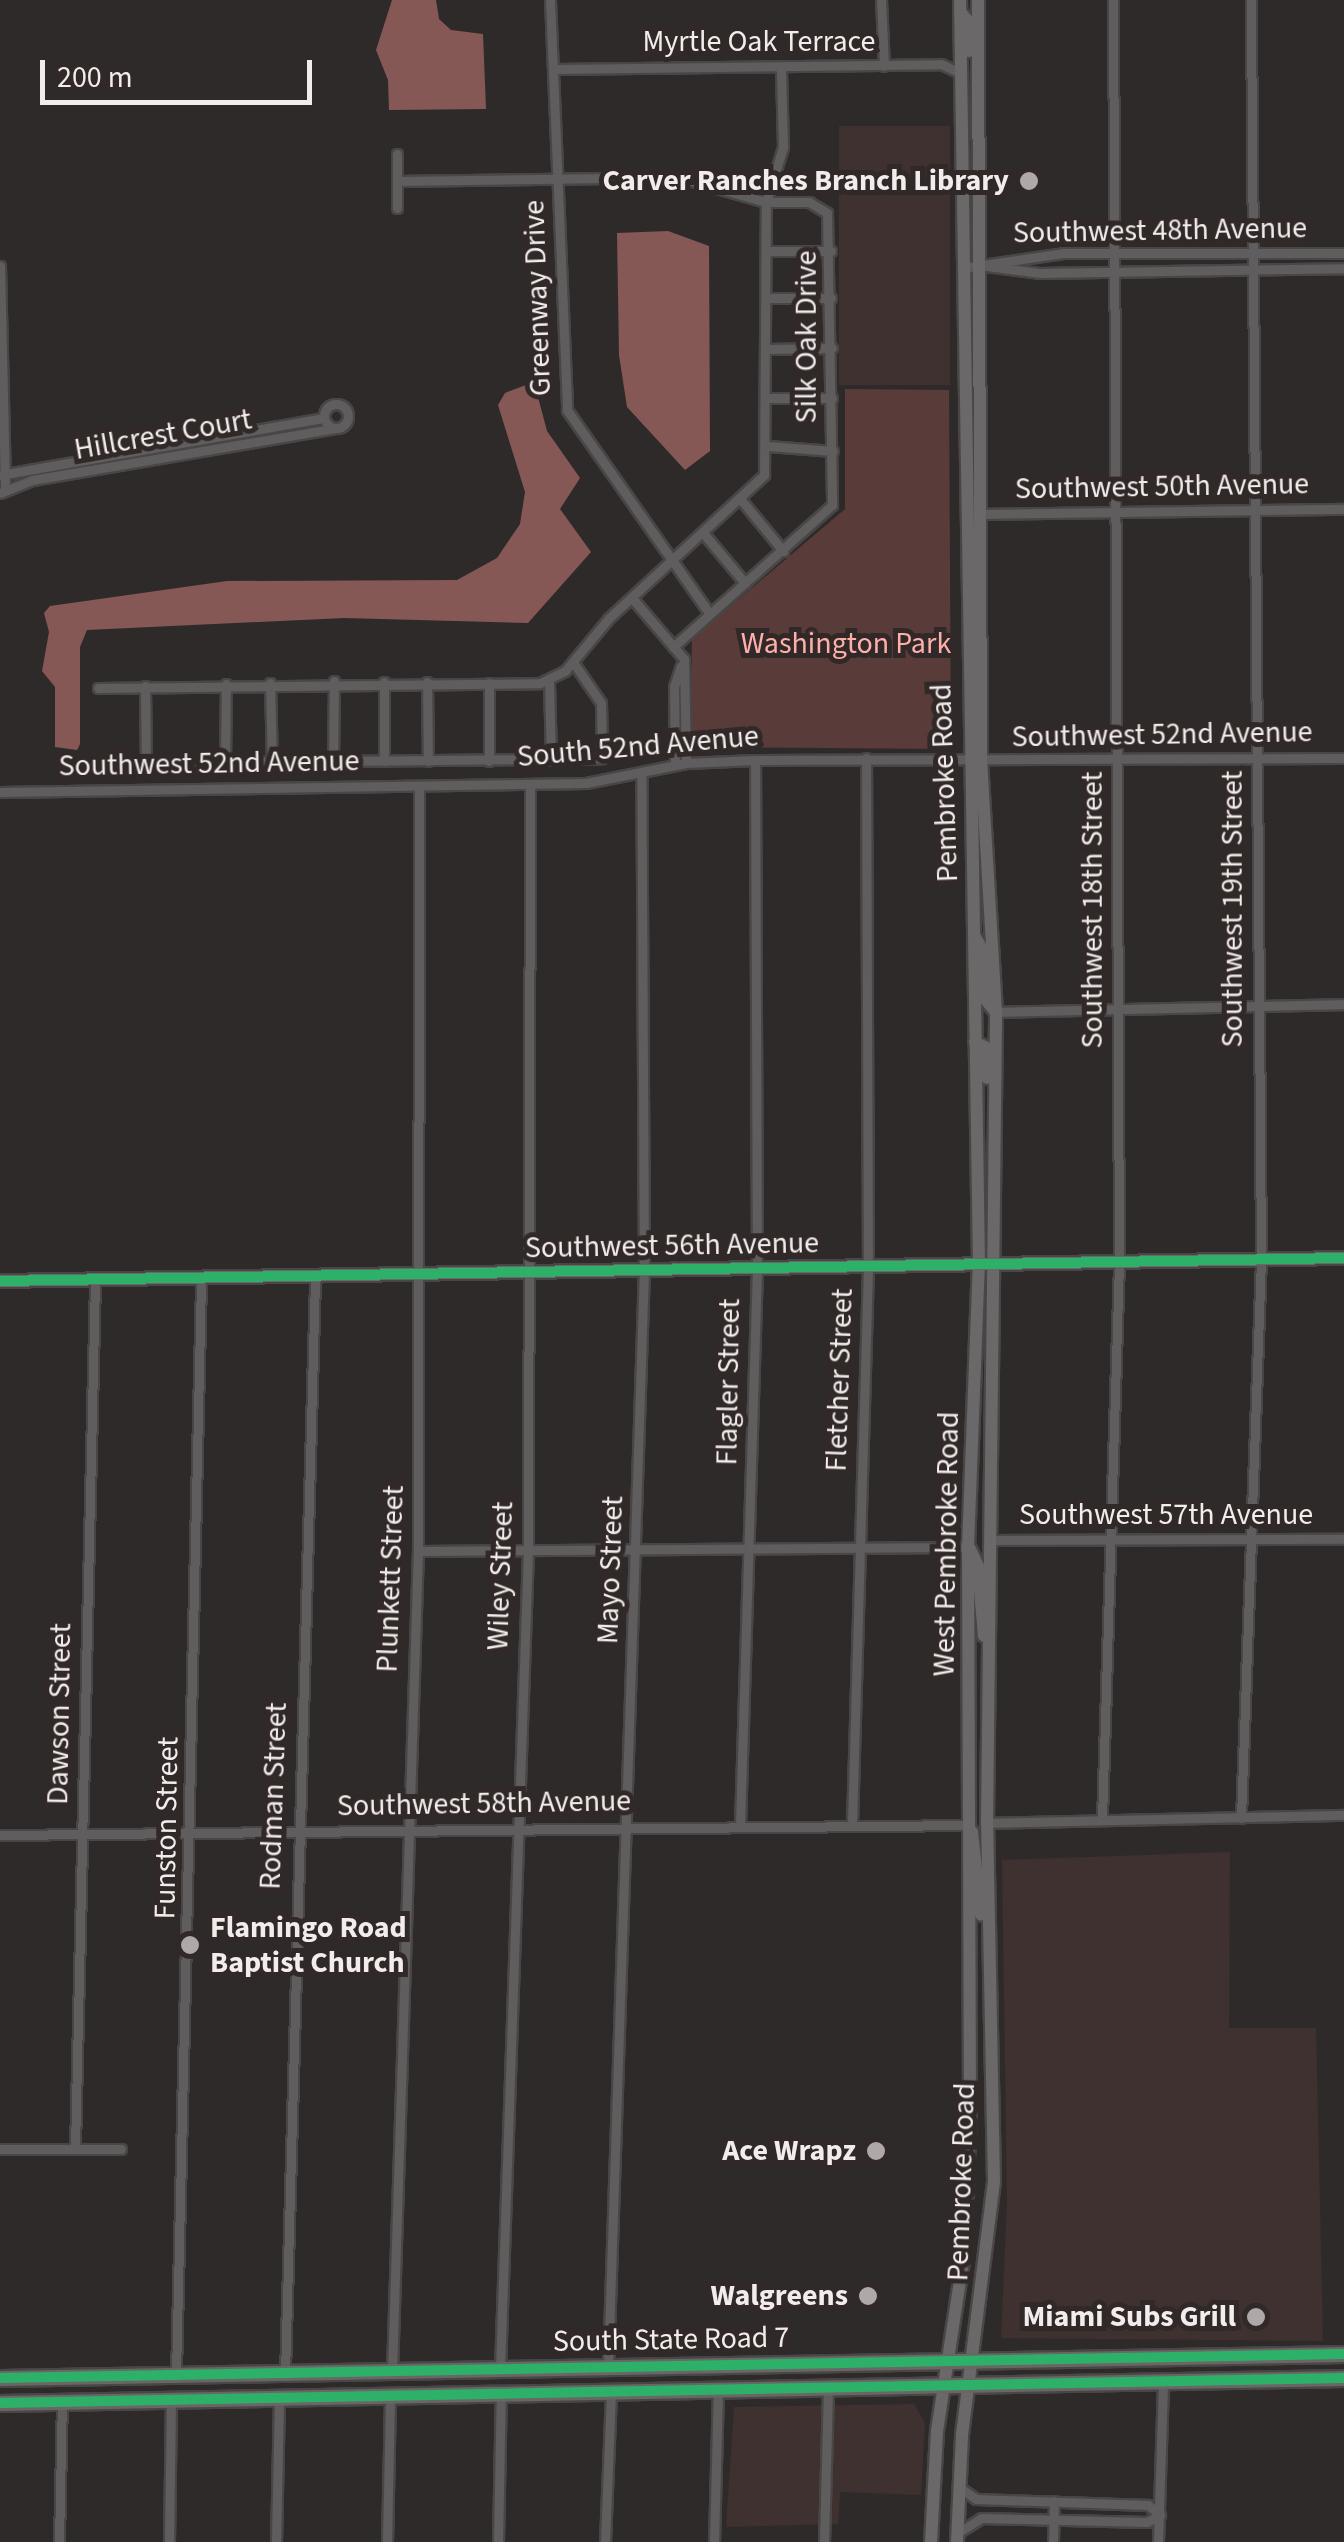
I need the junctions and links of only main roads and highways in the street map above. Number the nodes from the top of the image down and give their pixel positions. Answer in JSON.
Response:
{"nodes":[{"id":1,"x":978,"y":0,"type":"edge"},
{"id":2,"x":960,"y":6,"type":"edge"},
{"id":3,"x":978,"y":143,"type":"junction"},
{"id":4,"x":964,"y":407,"type":"junction"},
{"id":5,"x":980,"y":514,"type":"junction"},
{"id":6,"x":965,"y":526,"type":"junction"},
{"id":7,"x":980,"y":609,"type":"junction"},
{"id":8,"x":974,"y":758,"type":"junction"},
{"id":9,"x":974,"y":935,"type":"junction"},
{"id":10,"x":996,"y":1012,"type":"junction"},
{"id":11,"x":975,"y":1042,"type":"junction"},
{"id":12,"x":995,"y":1108,"type":"junction"},
{"id":13,"x":1344,"y":1258,"type":"edge"},
{"id":14,"x":994,"y":1263,"type":"junction"},
{"id":15,"x":979,"y":1264,"type":"junction"},
{"id":16,"x":0,"y":1281,"type":"edge"},
{"id":17,"x":974,"y":1455,"type":"junction"},
{"id":18,"x":989,"y":1540,"type":"junction"},
{"id":19,"x":968,"y":1547,"type":"junction"},
{"id":20,"x":988,"y":1646,"type":"junction"},
{"id":21,"x":969,"y":1724,"type":"junction"},
{"id":22,"x":987,"y":1822,"type":"junction"},
{"id":23,"x":968,"y":1825,"type":"junction"},
{"id":24,"x":988,"y":1928,"type":"junction"},
{"id":25,"x":1344,"y":2354,"type":"edge"},
{"id":26,"x":948,"y":2360,"type":"junction"},
{"id":27,"x":973,"y":2360,"type":"junction"},
{"id":28,"x":1344,"y":2365,"type":"edge"},
{"id":29,"x":528,"y":2368,"type":"junction"},
{"id":30,"x":500,"y":2370,"type":"junction"},
{"id":31,"x":0,"y":2378,"type":"edge"},
{"id":32,"x":1344,"y":2378,"type":"edge"},
{"id":33,"x":176,"y":2379,"type":"junction"},
{"id":34,"x":201,"y":2379,"type":"junction"},
{"id":35,"x":1314,"y":2379,"type":"junction"},
{"id":36,"x":970,"y":2384,"type":"junction"},
{"id":37,"x":944,"y":2386,"type":"junction"},
{"id":38,"x":501,"y":2391,"type":"junction"},
{"id":39,"x":471,"y":2392,"type":"junction"},
{"id":40,"x":137,"y":2400,"type":"junction"},
{"id":41,"x":171,"y":2400,"type":"junction"},
{"id":42,"x":0,"y":2403,"type":"edge"},
{"id":43,"x":957,"y":2538,"type":"edge"},
{"id":44,"x":931,"y":2542,"type":"edge"}],
"edges":[{"from":1,"to":3,"type":"main road","name":"Pembroke Road"},
{"from":2,"to":3,"type":"main road"},
{"from":2,"to":4,"type":"main road","name":"Pembroke Road"},
{"from":3,"to":5,"type":"main road","name":"Pembroke Road"},
{"from":4,"to":5,"type":"main road"},
{"from":4,"to":6,"type":"main road","name":"Pembroke Road"},
{"from":5,"to":7,"type":"main road","name":"Pembroke Road"},
{"from":6,"to":7,"type":"main road"},
{"from":6,"to":8,"type":"main road","name":"Pembroke Road"},
{"from":7,"to":8,"type":"main road","name":"Pembroke Road"},
{"from":8,"to":9,"type":"main road","name":"Pembroke Road"},
{"from":8,"to":10,"type":"main road","name":"Pembroke Road"},
{"from":9,"to":10,"type":"main road"},
{"from":9,"to":11,"type":"main road","name":"Pembroke Road"},
{"from":10,"to":12,"type":"main road","name":"Pembroke Road"},
{"from":11,"to":12,"type":"main road"},
{"from":11,"to":15,"type":"main road","name":"Pembroke Road"},
{"from":12,"to":14,"type":"main road","name":"Pembroke Road"},
{"from":13,"to":14,"type":"main road","name":"Southwest 56th Avenue"},
{"from":14,"to":15,"type":"main road","name":"Southwest 56th Avenue"},
{"from":14,"to":18,"type":"main road","name":"West Pembroke Road"},
{"from":15,"to":16,"type":"main road","name":"Southwest 56th Avenue"},
{"from":15,"to":17,"type":"main road","name":"West Pembroke Road"},
{"from":17,"to":18,"type":"main road"},
{"from":17,"to":19,"type":"main road","name":"West Pembroke Road"},
{"from":18,"to":20,"type":"main road","name":"West Pembroke Road"},
{"from":19,"to":20,"type":"main road"},
{"from":19,"to":21,"type":"main road","name":"West Pembroke Road"},
{"from":20,"to":22,"type":"main road","name":"West Pembroke Road"},
{"from":21,"to":22,"type":"main road"},
{"from":21,"to":23,"type":"main road","name":"West Pembroke Road"},
{"from":22,"to":24,"type":"main road","name":"Pembroke Road"},
{"from":23,"to":24,"type":"main road"},
{"from":23,"to":26,"type":"main road","name":"Pembroke Road"},
{"from":24,"to":27,"type":"main road","name":"Pembroke Road"},
{"from":25,"to":27,"type":"main road","name":"South State Road 7"},
{"from":26,"to":27,"type":"main road","name":"South State Road 7"},
{"from":26,"to":29,"type":"main road","name":"South State Road 7"},
{"from":26,"to":37,"type":"main road","name":"Pembroke Road"},
{"from":27,"to":36,"type":"main road","name":"Pembroke Road"},
{"from":28,"to":35,"type":"main road"},
{"from":29,"to":30,"type":"main road","name":"South State Road 7"},
{"from":29,"to":38,"type":"main road"},
{"from":30,"to":34,"type":"main road","name":"South State Road 7"},
{"from":30,"to":39,"type":"main road"},
{"from":31,"to":33,"type":"main road","name":"South State Road 7"},
{"from":32,"to":35,"type":"main road","name":"South State Road 7"},
{"from":33,"to":34,"type":"main road","name":"South State Road 7"},
{"from":33,"to":40,"type":"main road"},
{"from":34,"to":41,"type":"main road"},
{"from":35,"to":36,"type":"main road","name":"South State Road 7"},
{"from":36,"to":37,"type":"main road","name":"South State Road 7"},
{"from":36,"to":43,"type":"main road","name":"Pembroke Road"},
{"from":37,"to":38,"type":"main road","name":"South State Road 7"},
{"from":37,"to":44,"type":"main road","name":"Pembroke Road"},
{"from":38,"to":39,"type":"main road","name":"South State Road 7"},
{"from":39,"to":41,"type":"main road","name":"South State Road 7"},
{"from":40,"to":41,"type":"main road","name":"South State Road 7"},
{"from":40,"to":42,"type":"main road","name":"South State Road 7"}]}
